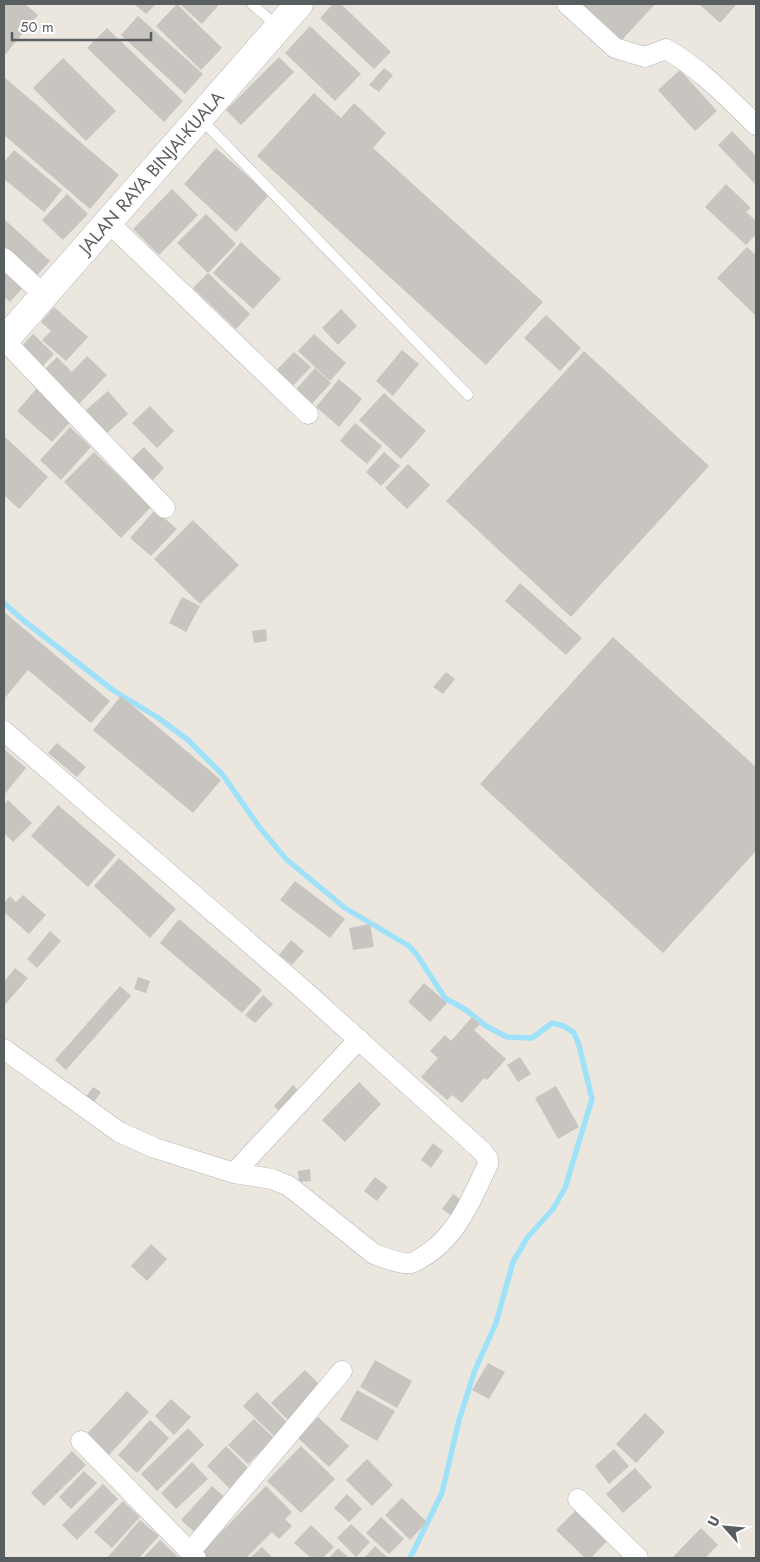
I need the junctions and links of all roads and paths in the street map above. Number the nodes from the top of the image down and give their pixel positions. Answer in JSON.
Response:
{"nodes":[{"id":1,"x":252,"y":4,"type":"edge"},
{"id":2,"x":299,"y":4,"type":"edge"},
{"id":3,"x":567,"y":4,"type":"edge"},
{"id":4,"x":278,"y":27,"type":"junction"},
{"id":5,"x":200,"y":117,"type":"junction"},
{"id":6,"x":756,"y":125,"type":"edge"},
{"id":7,"x":108,"y":222,"type":"junction"},
{"id":8,"x":4,"y":258,"type":"edge"},
{"id":9,"x":44,"y":295,"type":"junction"},
{"id":10,"x":4,"y":340,"type":"edge"},
{"id":11,"x":468,"y":394,"type":"dead end"},
{"id":12,"x":308,"y":414,"type":"dead end"},
{"id":13,"x":164,"y":508,"type":"dead end"},
{"id":14,"x":4,"y":731,"type":"edge"},
{"id":15,"x":359,"y":1039,"type":"junction"},
{"id":16,"x":4,"y":1049,"type":"edge"},
{"id":17,"x":234,"y":1174,"type":"junction"},
{"id":18,"x":342,"y":1371,"type":"dead end"},
{"id":19,"x":80,"y":1441,"type":"dead end"},
{"id":20,"x":578,"y":1499,"type":"dead end"},
{"id":21,"x":193,"y":1555,"type":"edge"},
{"id":22,"x":638,"y":1558,"type":"edge"}],
"edges":[{"from":1,"to":4,"type":"lane"},
{"from":2,"to":4,"type":"main road","name":"JALAN RAYA BINJAI-KUALA"},
{"from":3,"to":6,"type":"street"},
{"from":4,"to":5,"type":"main road","name":"JALAN RAYA BINJAI-KUALA"},
{"from":5,"to":7,"type":"main road","name":"JALAN RAYA BINJAI-KUALA"},
{"from":5,"to":11,"type":"lane"},
{"from":7,"to":9,"type":"main road","name":"JALAN RAYA BINJAI-KUALA"},
{"from":7,"to":12,"type":"street"},
{"from":8,"to":9,"type":"street"},
{"from":9,"to":10,"type":"main road","name":"JALAN RAYA BINJAI-KUALA"},
{"from":10,"to":13,"type":"street"},
{"from":14,"to":15,"type":"street"},
{"from":15,"to":17,"type":"street"},
{"from":15,"to":17,"type":"street"},
{"from":16,"to":17,"type":"street"},
{"from":18,"to":21,"type":"street"},
{"from":19,"to":21,"type":"street"},
{"from":20,"to":22,"type":"street"}]}
